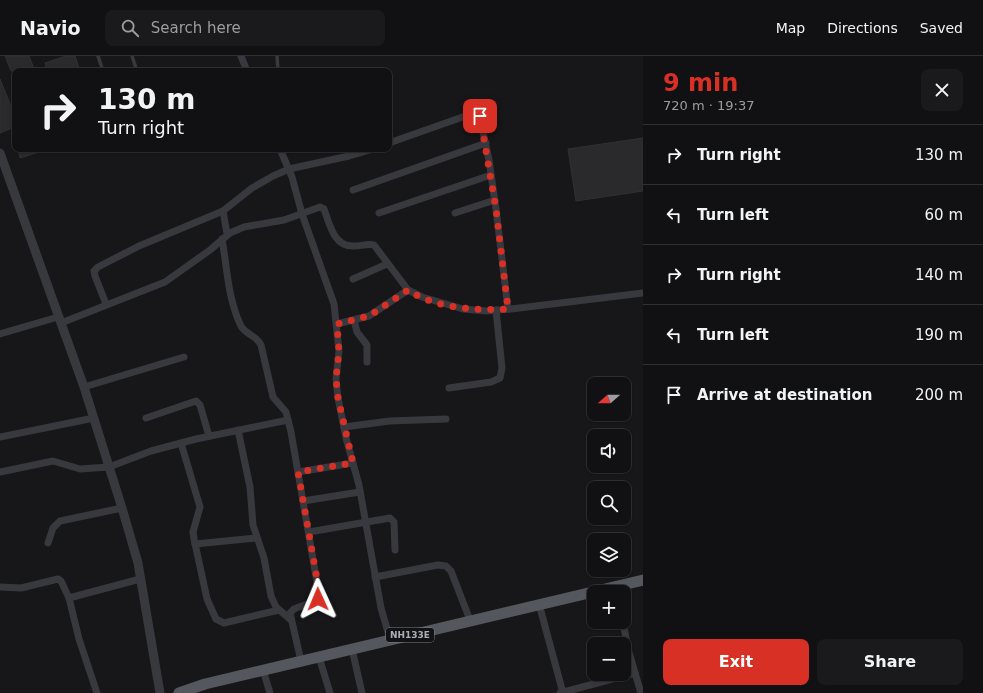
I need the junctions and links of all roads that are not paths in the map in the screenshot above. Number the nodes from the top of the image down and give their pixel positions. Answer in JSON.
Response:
{"nodes":[{"id":1,"x":98,"y":56,"type":"edge"},
{"id":2,"x":132,"y":56,"type":"edge"},
{"id":3,"x":241,"y":56,"type":"edge"},
{"id":4,"x":276,"y":56,"type":"edge"},
{"id":5,"x":102,"y":68,"type":"edge"},
{"id":6,"x":136,"y":68,"type":"edge"},
{"id":7,"x":245,"y":68,"type":"edge"},
{"id":8,"x":278,"y":68,"type":"edge"},
{"id":9,"x":392,"y":142,"type":"edge"},
{"id":10,"x":486,"y":143,"type":"junction"},
{"id":11,"x":281,"y":152,"type":"edge"},
{"id":12,"x":360,"y":152,"type":"edge"},
{"id":13,"x":0,"y":153,"type":"edge"},
{"id":14,"x":289,"y":169,"type":"junction"},
{"id":15,"x":491,"y":175,"type":"junction"},
{"id":16,"x":353,"y":190,"type":"dead end"},
{"id":17,"x":495,"y":200,"type":"junction"},
{"id":18,"x":223,"y":211,"type":"junction"},
{"id":19,"x":379,"y":213,"type":"dead end"},
{"id":20,"x":455,"y":213,"type":"dead end"},
{"id":21,"x":302,"y":214,"type":"junction"},
{"id":22,"x":225,"y":237,"type":"junction"},
{"id":23,"x":387,"y":264,"type":"junction"},
{"id":24,"x":353,"y":279,"type":"dead end"},
{"id":25,"x":408,"y":290,"type":"junction"},
{"id":26,"x":643,"y":293,"type":"edge"},
{"id":27,"x":106,"y":304,"type":"junction"},
{"id":28,"x":508,"y":309,"type":"junction"},
{"id":29,"x":496,"y":310,"type":"junction"},
{"id":30,"x":60,"y":320,"type":"junction"},
{"id":31,"x":354,"y":320,"type":"junction"},
{"id":32,"x":337,"y":324,"type":"junction"},
{"id":33,"x":0,"y":334,"type":"edge"},
{"id":34,"x":184,"y":357,"type":"dead end"},
{"id":35,"x":366,"y":362,"type":"dead end"},
{"id":36,"x":84,"y":387,"type":"junction"},
{"id":37,"x":449,"y":388,"type":"dead end"},
{"id":38,"x":94,"y":418,"type":"junction"},
{"id":39,"x":146,"y":418,"type":"dead end"},
{"id":40,"x":446,"y":419,"type":"dead end"},
{"id":41,"x":288,"y":420,"type":"junction"},
{"id":42,"x":344,"y":427,"type":"junction"},
{"id":43,"x":238,"y":430,"type":"junction"},
{"id":44,"x":209,"y":436,"type":"junction"},
{"id":45,"x":0,"y":437,"type":"edge"},
{"id":46,"x":181,"y":443,"type":"junction"},
{"id":47,"x":353,"y":463,"type":"junction"},
{"id":48,"x":109,"y":467,"type":"junction"},
{"id":49,"x":0,"y":472,"type":"edge"},
{"id":50,"x":298,"y":472,"type":"junction"},
{"id":51,"x":360,"y":492,"type":"junction"},
{"id":52,"x":303,"y":501,"type":"junction"},
{"id":53,"x":122,"y":508,"type":"junction"},
{"id":54,"x":365,"y":522,"type":"junction"},
{"id":55,"x":309,"y":532,"type":"junction"},
{"id":56,"x":256,"y":538,"type":"junction"},
{"id":57,"x":48,"y":543,"type":"dead end"},
{"id":58,"x":195,"y":544,"type":"junction"},
{"id":59,"x":395,"y":550,"type":"dead end"},
{"id":60,"x":375,"y":577,"type":"junction"},
{"id":61,"x":140,"y":579,"type":"junction"},
{"id":62,"x":643,"y":580,"type":"edge"},
{"id":63,"x":629,"y":585,"type":"edge"},
{"id":64,"x":0,"y":587,"type":"edge"},
{"id":65,"x":587,"y":595,"type":"edge"},
{"id":66,"x":69,"y":598,"type":"junction"},
{"id":67,"x":539,"y":604,"type":"junction"},
{"id":68,"x":279,"y":610,"type":"junction"},
{"id":69,"x":291,"y":620,"type":"junction"},
{"id":70,"x":470,"y":620,"type":"junction"},
{"id":71,"x":625,"y":629,"type":"edge"},
{"id":72,"x":390,"y":639,"type":"junction"},
{"id":73,"x":352,"y":649,"type":"junction"},
{"id":74,"x":319,"y":657,"type":"junction"},
{"id":75,"x":301,"y":661,"type":"junction"},
{"id":76,"x":262,"y":670,"type":"junction"},
{"id":77,"x":635,"y":673,"type":"junction"},
{"id":78,"x":97,"y":693,"type":"edge"},
{"id":79,"x":160,"y":693,"type":"edge"},
{"id":80,"x":179,"y":693,"type":"edge"},
{"id":81,"x":270,"y":693,"type":"edge"},
{"id":82,"x":330,"y":693,"type":"edge"},
{"id":83,"x":362,"y":693,"type":"edge"},
{"id":84,"x":562,"y":693,"type":"edge"},
{"id":85,"x":641,"y":693,"type":"edge"}],
"edges":[{"from":1,"to":5,"type":"lane"},
{"from":2,"to":6,"type":"lane"},
{"from":3,"to":7,"type":"street"},
{"from":4,"to":8,"type":"lane"},
{"from":9,"to":10,"type":"street"},
{"from":10,"to":15,"type":"street"},
{"from":10,"to":16,"type":"street"},
{"from":11,"to":14,"type":"street"},
{"from":12,"to":14,"type":"street"},
{"from":13,"to":30,"type":"street"},
{"from":14,"to":18,"type":"street"},
{"from":14,"to":21,"type":"street"},
{"from":15,"to":17,"type":"street"},
{"from":15,"to":19,"type":"street"},
{"from":17,"to":20,"type":"street"},
{"from":17,"to":28,"type":"street"},
{"from":18,"to":22,"type":"street"},
{"from":18,"to":27,"type":"street"},
{"from":21,"to":22,"type":"street"},
{"from":21,"to":23,"type":"street"},
{"from":21,"to":32,"type":"street"},
{"from":22,"to":27,"type":"street"},
{"from":22,"to":41,"type":"street"},
{"from":23,"to":24,"type":"street"},
{"from":23,"to":25,"type":"street"},
{"from":25,"to":29,"type":"street"},
{"from":25,"to":31,"type":"street"},
{"from":26,"to":28,"type":"street"},
{"from":27,"to":30,"type":"street"},
{"from":28,"to":29,"type":"street"},
{"from":29,"to":37,"type":"street"},
{"from":30,"to":33,"type":"street"},
{"from":30,"to":36,"type":"street"},
{"from":31,"to":32,"type":"street"},
{"from":31,"to":35,"type":"street"},
{"from":32,"to":42,"type":"street"},
{"from":34,"to":36,"type":"street"},
{"from":36,"to":38,"type":"street"},
{"from":38,"to":45,"type":"street"},
{"from":38,"to":48,"type":"street"},
{"from":39,"to":44,"type":"street"},
{"from":40,"to":42,"type":"street"},
{"from":41,"to":43,"type":"street"},
{"from":41,"to":50,"type":"street"},
{"from":42,"to":47,"type":"street"},
{"from":43,"to":44,"type":"street"},
{"from":43,"to":56,"type":"street"},
{"from":44,"to":46,"type":"street"},
{"from":46,"to":48,"type":"street"},
{"from":46,"to":58,"type":"street"},
{"from":47,"to":50,"type":"street"},
{"from":47,"to":51,"type":"street"},
{"from":48,"to":49,"type":"street"},
{"from":48,"to":53,"type":"street"},
{"from":50,"to":52,"type":"street"},
{"from":51,"to":52,"type":"street"},
{"from":51,"to":54,"type":"street"},
{"from":52,"to":55,"type":"street"},
{"from":53,"to":57,"type":"street"},
{"from":53,"to":61,"type":"street"},
{"from":54,"to":55,"type":"street"},
{"from":54,"to":59,"type":"street"},
{"from":54,"to":60,"type":"street"},
{"from":55,"to":69,"type":"street"},
{"from":56,"to":58,"type":"street"},
{"from":56,"to":68,"type":"street"},
{"from":58,"to":68,"type":"street"},
{"from":60,"to":70,"type":"street"},
{"from":60,"to":72,"type":"street"},
{"from":61,"to":66,"type":"street"},
{"from":61,"to":79,"type":"street"},
{"from":62,"to":63,"type":"main road","number":"NH133E"},
{"from":64,"to":66,"type":"street"},
{"from":65,"to":67,"type":"main road","number":"NH133E"},
{"from":66,"to":78,"type":"street"},
{"from":67,"to":70,"type":"main road","number":"NH133E"},
{"from":67,"to":84,"type":"street"},
{"from":68,"to":69,"type":"street"},
{"from":69,"to":75,"type":"street"},
{"from":70,"to":72,"type":"main road","number":"NH133E"},
{"from":71,"to":77,"type":"street"},
{"from":72,"to":73,"type":"main road","number":"NH133E"},
{"from":73,"to":74,"type":"main road","number":"NH133E"},
{"from":73,"to":83,"type":"street"},
{"from":74,"to":75,"type":"main road","number":"NH133E"},
{"from":74,"to":82,"type":"street"},
{"from":75,"to":76,"type":"main road","number":"NH133E"},
{"from":76,"to":80,"type":"main road","number":"NH133E"},
{"from":76,"to":81,"type":"street"},
{"from":77,"to":84,"type":"street"},
{"from":77,"to":85,"type":"street"}]}
